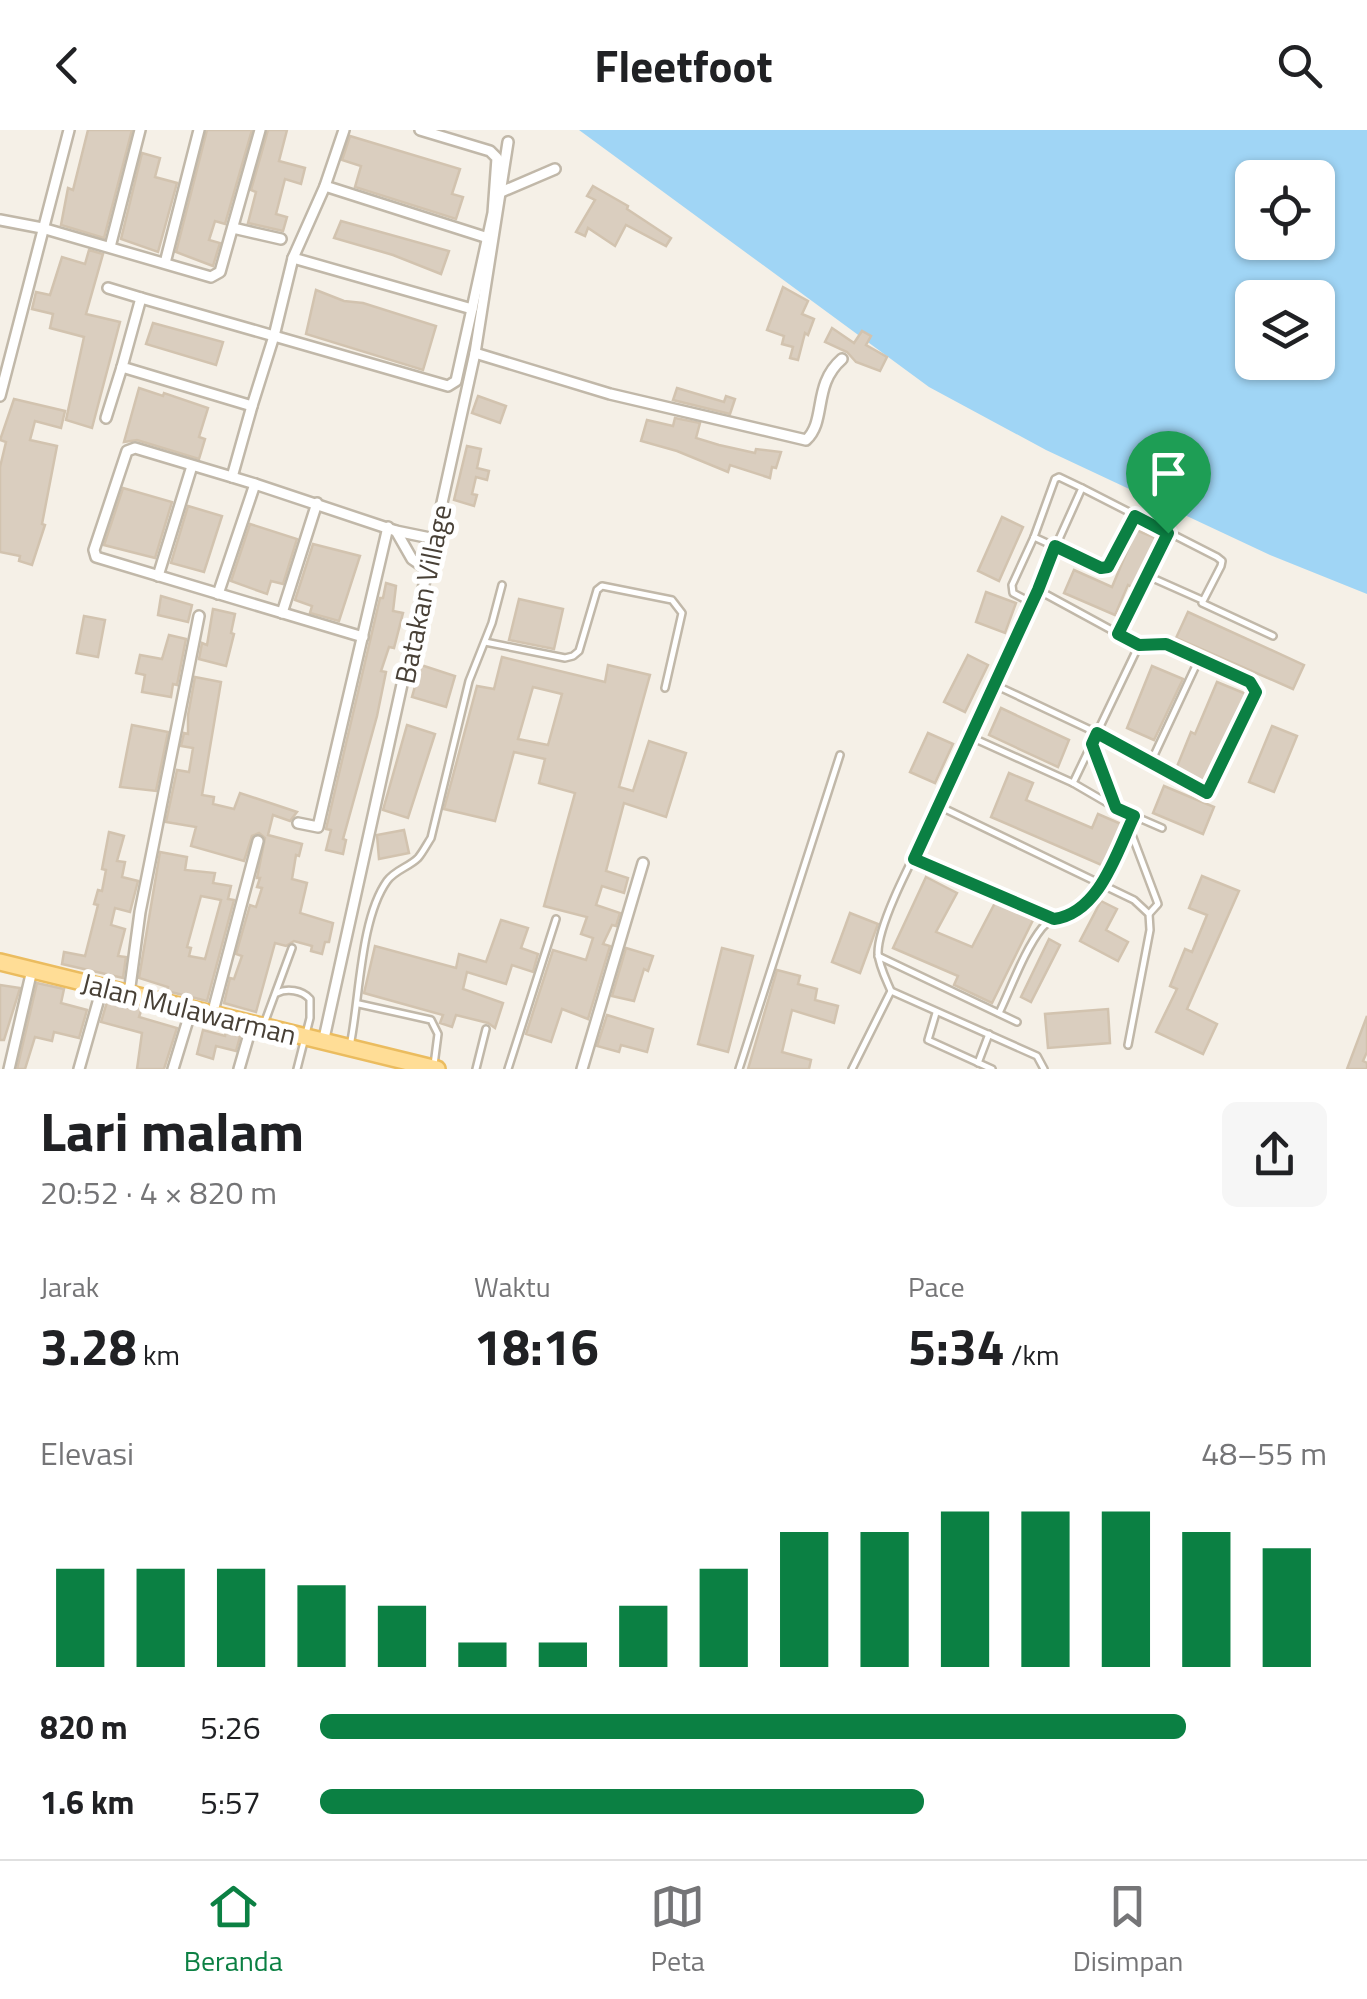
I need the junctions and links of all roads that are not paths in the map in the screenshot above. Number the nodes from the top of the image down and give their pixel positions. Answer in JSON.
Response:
{"nodes":[{"id":1,"x":69,"y":130,"type":"edge"},
{"id":2,"x":140,"y":130,"type":"edge"},
{"id":3,"x":198,"y":130,"type":"edge"},
{"id":4,"x":260,"y":130,"type":"edge"},
{"id":5,"x":344,"y":130,"type":"edge"},
{"id":6,"x":420,"y":130,"type":"edge"},
{"id":7,"x":508,"y":142,"type":"dead end"},
{"id":8,"x":554,"y":169,"type":"dead end"},
{"id":9,"x":325,"y":186,"type":"junction"},
{"id":10,"x":505,"y":191,"type":"junction"},
{"id":11,"x":0,"y":220,"type":"edge"},
{"id":12,"x":42,"y":228,"type":"junction"},
{"id":13,"x":233,"y":228,"type":"junction"},
{"id":14,"x":281,"y":238,"type":"dead end"},
{"id":15,"x":488,"y":238,"type":"junction"},
{"id":16,"x":110,"y":247,"type":"junction"},
{"id":17,"x":293,"y":258,"type":"junction"},
{"id":18,"x":165,"y":263,"type":"junction"},
{"id":19,"x":108,"y":288,"type":"dead end"},
{"id":20,"x":140,"y":298,"type":"junction"},
{"id":21,"x":472,"y":309,"type":"junction"},
{"id":22,"x":274,"y":336,"type":"junction"},
{"id":23,"x":475,"y":353,"type":"junction"},
{"id":24,"x":842,"y":359,"type":"dead end"},
{"id":25,"x":122,"y":367,"type":"junction"},
{"id":26,"x":0,"y":396,"type":"edge"},
{"id":27,"x":252,"y":406,"type":"junction"},
{"id":28,"x":106,"y":418,"type":"dead end"},
{"id":29,"x":192,"y":466,"type":"junction"},
{"id":30,"x":232,"y":477,"type":"junction"},
{"id":31,"x":255,"y":484,"type":"junction"},
{"id":32,"x":1082,"y":488,"type":"junction"},
{"id":33,"x":317,"y":502,"type":"junction"},
{"id":34,"x":1135,"y":516,"type":"junction"},
{"id":35,"x":392,"y":529,"type":"junction"},
{"id":36,"x":1168,"y":533,"type":"junction"},
{"id":37,"x":1034,"y":537,"type":"junction"},
{"id":38,"x":435,"y":539,"type":"junction"},
{"id":39,"x":1055,"y":546,"type":"junction"},
{"id":40,"x":428,"y":570,"type":"junction"},
{"id":41,"x":158,"y":576,"type":"junction"},
{"id":42,"x":1148,"y":576,"type":"junction"},
{"id":43,"x":502,"y":585,"type":"dead end"},
{"id":44,"x":1038,"y":590,"type":"junction"},
{"id":45,"x":218,"y":594,"type":"junction"},
{"id":46,"x":1202,"y":600,"type":"junction"},
{"id":47,"x":1032,"y":603,"type":"junction"},
{"id":48,"x":282,"y":613,"type":"junction"},
{"id":49,"x":199,"y":616,"type":"dead end"},
{"id":50,"x":1118,"y":634,"type":"junction"},
{"id":51,"x":1273,"y":636,"type":"dead end"},
{"id":52,"x":363,"y":637,"type":"junction"},
{"id":53,"x":484,"y":642,"type":"junction"},
{"id":54,"x":1139,"y":645,"type":"junction"},
{"id":55,"x":1200,"y":659,"type":"junction"},
{"id":56,"x":995,"y":685,"type":"junction"},
{"id":57,"x":665,"y":688,"type":"dead end"},
{"id":58,"x":1097,"y":733,"type":"junction"},
{"id":59,"x":971,"y":737,"type":"junction"},
{"id":60,"x":1092,"y":744,"type":"junction"},
{"id":61,"x":840,"y":754,"type":"dead end"},
{"id":62,"x":1150,"y":764,"type":"junction"},
{"id":63,"x":1073,"y":783,"type":"junction"},
{"id":64,"x":939,"y":806,"type":"junction"},
{"id":65,"x":1116,"y":808,"type":"junction"},
{"id":66,"x":1134,"y":816,"type":"junction"},
{"id":67,"x":298,"y":823,"type":"dead end"},
{"id":68,"x":318,"y":827,"type":"junction"},
{"id":69,"x":1128,"y":827,"type":"junction"},
{"id":70,"x":1162,"y":828,"type":"dead end"},
{"id":71,"x":332,"y":832,"type":"dead end"},
{"id":72,"x":258,"y":840,"type":"dead end"},
{"id":73,"x":914,"y":859,"type":"junction"},
{"id":74,"x":643,"y":863,"type":"dead end"},
{"id":75,"x":1101,"y":884,"type":"junction"},
{"id":76,"x":1149,"y":914,"type":"junction"},
{"id":77,"x":556,"y":919,"type":"dead end"},
{"id":78,"x":1054,"y":919,"type":"junction"},
{"id":79,"x":292,"y":948,"type":"dead end"},
{"id":80,"x":878,"y":956,"type":"junction"},
{"id":81,"x":0,"y":962,"type":"edge"},
{"id":82,"x":32,"y":970,"type":"junction"},
{"id":83,"x":102,"y":988,"type":"junction"},
{"id":84,"x":891,"y":991,"type":"junction"},
{"id":85,"x":276,"y":993,"type":"junction"},
{"id":86,"x":128,"y":994,"type":"junction"},
{"id":87,"x":359,"y":1004,"type":"junction"},
{"id":88,"x":191,"y":1010,"type":"junction"},
{"id":89,"x":936,"y":1012,"type":"junction"},
{"id":90,"x":999,"y":1013,"type":"junction"},
{"id":91,"x":212,"y":1015,"type":"junction"},
{"id":92,"x":1016,"y":1022,"type":"dead end"},
{"id":93,"x":258,"y":1026,"type":"junction"},
{"id":94,"x":486,"y":1029,"type":"dead end"},
{"id":95,"x":989,"y":1034,"type":"junction"},
{"id":96,"x":304,"y":1038,"type":"junction"},
{"id":97,"x":323,"y":1043,"type":"junction"},
{"id":98,"x":1128,"y":1044,"type":"dead end"},
{"id":99,"x":349,"y":1049,"type":"junction"},
{"id":100,"x":978,"y":1062,"type":"junction"},
{"id":101,"x":426,"y":1067,"type":"edge"},
{"id":102,"x":9,"y":1069,"type":"edge"},
{"id":103,"x":79,"y":1069,"type":"edge"},
{"id":104,"x":173,"y":1069,"type":"edge"},
{"id":105,"x":239,"y":1069,"type":"edge"},
{"id":106,"x":297,"y":1069,"type":"edge"},
{"id":107,"x":476,"y":1069,"type":"edge"},
{"id":108,"x":508,"y":1069,"type":"edge"},
{"id":109,"x":582,"y":1069,"type":"edge"},
{"id":110,"x":739,"y":1069,"type":"edge"},
{"id":111,"x":852,"y":1069,"type":"edge"},
{"id":112,"x":992,"y":1069,"type":"edge"},
{"id":113,"x":1044,"y":1069,"type":"edge"}],
"edges":[{"from":1,"to":12,"type":"street"},
{"from":2,"to":16,"type":"street"},
{"from":3,"to":18,"type":"street"},
{"from":4,"to":13,"type":"street"},
{"from":5,"to":9,"type":"street"},
{"from":6,"to":15,"type":"street"},
{"from":7,"to":10,"type":"street","name":"Batakan Village"},
{"from":8,"to":10,"type":"street"},
{"from":9,"to":15,"type":"street"},
{"from":9,"to":17,"type":"street"},
{"from":10,"to":23,"type":"street","name":"Batakan Village"},
{"from":11,"to":12,"type":"street"},
{"from":12,"to":16,"type":"street"},
{"from":12,"to":26,"type":"street"},
{"from":13,"to":14,"type":"street"},
{"from":13,"to":18,"type":"street"},
{"from":15,"to":21,"type":"street"},
{"from":16,"to":18,"type":"street"},
{"from":17,"to":21,"type":"street"},
{"from":17,"to":22,"type":"street"},
{"from":19,"to":20,"type":"street"},
{"from":20,"to":22,"type":"street"},
{"from":20,"to":25,"type":"street"},
{"from":21,"to":22,"type":"street"},
{"from":22,"to":27,"type":"street"},
{"from":23,"to":24,"type":"street"},
{"from":23,"to":38,"type":"street","name":"Batakan Village"},
{"from":25,"to":27,"type":"street"},
{"from":25,"to":28,"type":"street"},
{"from":27,"to":30,"type":"street"},
{"from":29,"to":30,"type":"street"},
{"from":29,"to":41,"type":"street"},
{"from":29,"to":41,"type":"street"},
{"from":30,"to":31,"type":"street"},
{"from":31,"to":33,"type":"street"},
{"from":31,"to":45,"type":"street"},
{"from":32,"to":34,"type":"lane"},
{"from":32,"to":37,"type":"lane"},
{"from":32,"to":39,"type":"lane"},
{"from":33,"to":35,"type":"street"},
{"from":33,"to":48,"type":"street"},
{"from":34,"to":36,"type":"lane"},
{"from":34,"to":39,"type":"lane"},
{"from":35,"to":38,"type":"street"},
{"from":35,"to":40,"type":"street"},
{"from":35,"to":52,"type":"street"},
{"from":36,"to":42,"type":"lane"},
{"from":36,"to":46,"type":"lane"},
{"from":37,"to":39,"type":"lane"},
{"from":37,"to":47,"type":"lane"},
{"from":38,"to":40,"type":"street","name":"Batakan Village"},
{"from":39,"to":44,"type":"lane"},
{"from":40,"to":97,"type":"street","name":"Batakan Village"},
{"from":41,"to":45,"type":"street"},
{"from":42,"to":46,"type":"lane"},
{"from":42,"to":50,"type":"lane"},
{"from":43,"to":53,"type":"lane"},
{"from":44,"to":47,"type":"lane"},
{"from":44,"to":50,"type":"lane"},
{"from":45,"to":48,"type":"street"},
{"from":46,"to":51,"type":"lane"},
{"from":47,"to":56,"type":"lane"},
{"from":48,"to":52,"type":"street"},
{"from":49,"to":86,"type":"street"},
{"from":50,"to":54,"type":"lane"},
{"from":52,"to":68,"type":"street"},
{"from":53,"to":57,"type":"lane"},
{"from":53,"to":87,"type":"lane"},
{"from":54,"to":55,"type":"lane"},
{"from":54,"to":58,"type":"lane"},
{"from":55,"to":62,"type":"lane"},
{"from":55,"to":62,"type":"lane"},
{"from":56,"to":58,"type":"lane"},
{"from":56,"to":59,"type":"lane"},
{"from":58,"to":60,"type":"lane"},
{"from":58,"to":62,"type":"lane"},
{"from":59,"to":63,"type":"lane"},
{"from":59,"to":64,"type":"lane"},
{"from":60,"to":63,"type":"lane"},
{"from":60,"to":65,"type":"lane"},
{"from":61,"to":110,"type":"lane"},
{"from":63,"to":65,"type":"lane"},
{"from":64,"to":73,"type":"lane"},
{"from":64,"to":75,"type":"lane"},
{"from":65,"to":66,"type":"lane"},
{"from":66,"to":69,"type":"lane"},
{"from":66,"to":70,"type":"lane"},
{"from":67,"to":68,"type":"street"},
{"from":68,"to":71,"type":"street"},
{"from":69,"to":75,"type":"lane"},
{"from":69,"to":76,"type":"lane"},
{"from":72,"to":91,"type":"street"},
{"from":73,"to":78,"type":"lane"},
{"from":73,"to":80,"type":"lane"},
{"from":74,"to":109,"type":"street"},
{"from":75,"to":76,"type":"lane"},
{"from":75,"to":78,"type":"lane"},
{"from":76,"to":98,"type":"lane"},
{"from":77,"to":108,"type":"lane"},
{"from":78,"to":90,"type":"lane"},
{"from":79,"to":85,"type":"lane"},
{"from":80,"to":84,"type":"lane"},
{"from":80,"to":90,"type":"lane"},
{"from":81,"to":82,"type":"main road","name":"Jalan Mulawarman"},
{"from":82,"to":83,"type":"main road","name":"Jalan Mulawarman"},
{"from":82,"to":102,"type":"street"},
{"from":83,"to":86,"type":"main road","name":"Jalan Mulawarman"},
{"from":83,"to":103,"type":"street"},
{"from":84,"to":89,"type":"lane"},
{"from":84,"to":111,"type":"lane"},
{"from":85,"to":93,"type":"lane"},
{"from":85,"to":96,"type":"lane"},
{"from":86,"to":88,"type":"main road","name":"Jalan Mulawarman"},
{"from":87,"to":99,"type":"lane"},
{"from":87,"to":101,"type":"lane"},
{"from":88,"to":91,"type":"main road","name":"Jalan Mulawarman"},
{"from":88,"to":104,"type":"street"},
{"from":89,"to":95,"type":"lane"},
{"from":89,"to":100,"type":"lane"},
{"from":90,"to":92,"type":"lane"},
{"from":91,"to":93,"type":"main road","name":"Jalan Mulawarman"},
{"from":93,"to":96,"type":"main road","name":"Jalan Mulawarman"},
{"from":93,"to":105,"type":"street"},
{"from":94,"to":107,"type":"lane"},
{"from":95,"to":100,"type":"lane"},
{"from":95,"to":113,"type":"lane"},
{"from":96,"to":97,"type":"main road","name":"Jalan Mulawarman"},
{"from":96,"to":106,"type":"lane"},
{"from":97,"to":99,"type":"main road","name":"Jalan Mulawarman"},
{"from":99,"to":101,"type":"main road","name":"Jalan Mulawarman"},
{"from":100,"to":112,"type":"lane"}]}
